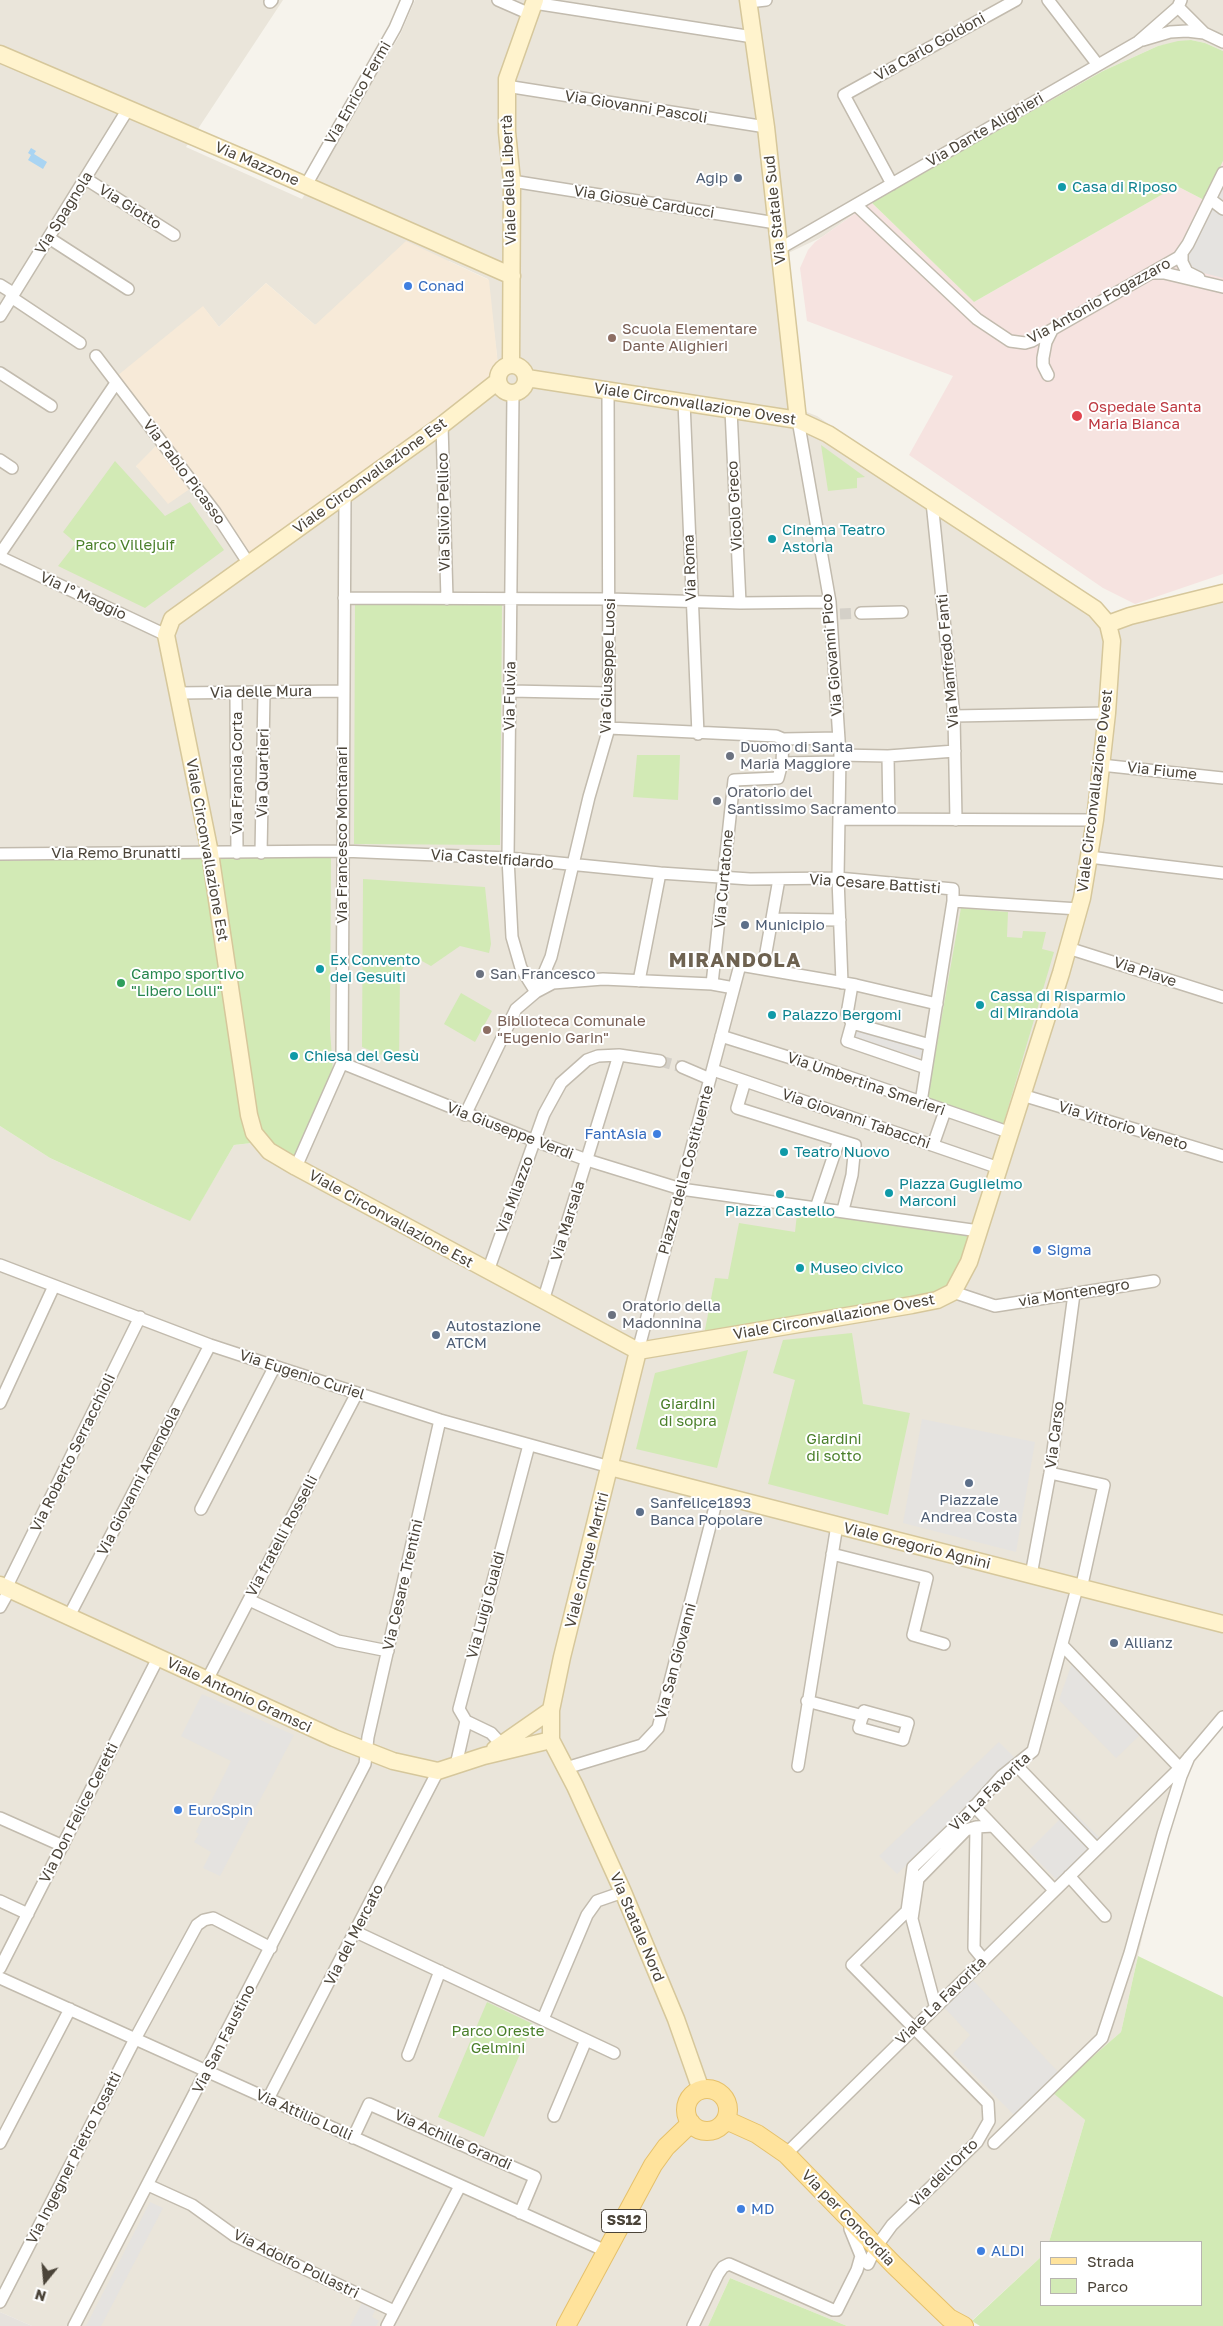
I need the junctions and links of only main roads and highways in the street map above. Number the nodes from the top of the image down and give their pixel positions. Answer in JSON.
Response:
{"nodes":[{"id":1,"x":748,"y":1,"type":"edge"},
{"id":2,"x":533,"y":6,"type":"edge"},
{"id":3,"x":0,"y":54,"type":"edge"},
{"id":4,"x":512,"y":276,"type":"junction"},
{"id":5,"x":511,"y":365,"type":"junction"},
{"id":6,"x":527,"y":378,"type":"junction"},
{"id":7,"x":498,"y":381,"type":"junction"},
{"id":8,"x":798,"y":420,"type":"junction"},
{"id":9,"x":1223,"y":593,"type":"edge"},
{"id":10,"x":1108,"y":624,"type":"junction"},
{"id":11,"x":638,"y":1351,"type":"junction"},
{"id":12,"x":610,"y":1467,"type":"junction"},
{"id":13,"x":5,"y":1587,"type":"edge"},
{"id":14,"x":1223,"y":1624,"type":"edge"},
{"id":15,"x":551,"y":1710,"type":"junction"},
{"id":16,"x":551,"y":1740,"type":"junction"},
{"id":17,"x":484,"y":1756,"type":"junction"},
{"id":18,"x":566,"y":1768,"type":"joint"},
{"id":19,"x":701,"y":2090,"type":"junction"},
{"id":20,"x":726,"y":2120,"type":"junction"},
{"id":21,"x":691,"y":2123,"type":"junction"},
{"id":22,"x":566,"y":2326,"type":"edge"},
{"id":23,"x":964,"y":2326,"type":"edge"}],
"edges":[{"from":1,"to":8,"type":"main road","name":"Via Statale Sud"},
{"from":2,"to":4,"type":"main road","name":"Viale della Libertà"},
{"from":3,"to":4,"type":"main road","name":"Via Mazzone"},
{"from":4,"to":5,"type":"main road","name":"Viale della Libertà"},
{"from":5,"to":6,"type":"main road"},
{"from":5,"to":7,"type":"main road","name":"Viale Circonvallazione Est"},
{"from":6,"to":7,"type":"main road"},
{"from":6,"to":8,"type":"main road","name":"Viale Circonvallazione Ovest"},
{"from":7,"to":11,"type":"main road","name":"Viale Circonvallazione Est"},
{"from":8,"to":10,"type":"main road","name":"Viale Circonvallazione Ovest"},
{"from":9,"to":10,"type":"main road"},
{"from":10,"to":11,"type":"main road","name":"Viale Circonvallazione Ovest"},
{"from":11,"to":12,"type":"main road","name":"Viale cinque Martiri"},
{"from":12,"to":14,"type":"main road","name":"Viale Gregorio Agnini"},
{"from":12,"to":15,"type":"main road","name":"Viale cinque Martiri"},
{"from":13,"to":17,"type":"main road","name":"Viale Antonio Gramsci"},
{"from":15,"to":16,"type":"main road","name":"Viale cinque Martiri"},
{"from":15,"to":17,"type":"main road"},
{"from":16,"to":17,"type":"main road"},
{"from":16,"to":18,"type":"main road","name":"Viale cinque Martiri"},
{"from":18,"to":19,"type":"main road","name":"Via Statale Nord"},
{"from":19,"to":20,"type":"main road"},
{"from":19,"to":21,"type":"main road"},
{"from":20,"to":21,"type":"main road"},
{"from":20,"to":23,"type":"main road","name":"Via per Concordia"},
{"from":21,"to":22,"type":"main road","number":"SS12"}]}
